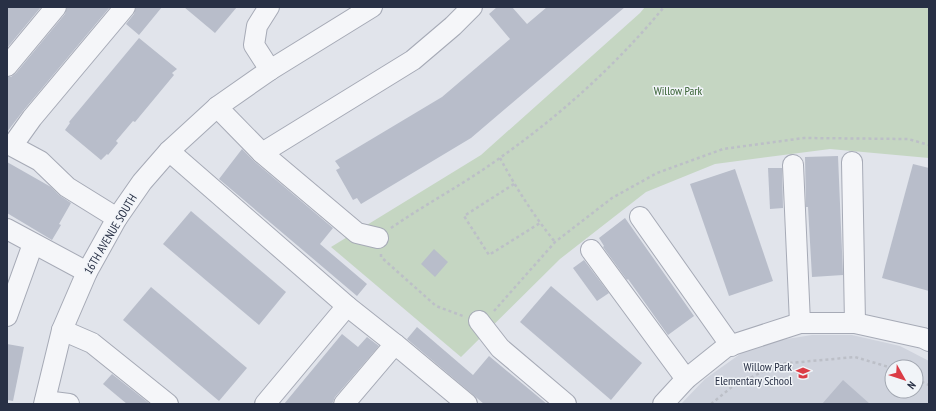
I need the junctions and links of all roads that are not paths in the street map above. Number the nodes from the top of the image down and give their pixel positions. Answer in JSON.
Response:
{"nodes":[{"id":1,"x":56,"y":7,"type":"edge"},
{"id":2,"x":125,"y":7,"type":"edge"},
{"id":3,"x":269,"y":7,"type":"edge"},
{"id":4,"x":372,"y":7,"type":"edge"},
{"id":5,"x":465,"y":9,"type":"edge"},
{"id":6,"x":7,"y":66,"type":"edge"},
{"id":7,"x":270,"y":70,"type":"junction"},
{"id":8,"x":217,"y":107,"type":"junction"},
{"id":9,"x":10,"y":144,"type":"edge"},
{"id":10,"x":169,"y":151,"type":"junction"},
{"id":11,"x":262,"y":153,"type":"junction"},
{"id":12,"x":852,"y":162,"type":"dead end"},
{"id":13,"x":793,"y":165,"type":"dead end"},
{"id":14,"x":640,"y":217,"type":"dead end"},
{"id":15,"x":117,"y":218,"type":"junction"},
{"id":16,"x":7,"y":230,"type":"edge"},
{"id":17,"x":378,"y":238,"type":"road end"},
{"id":18,"x":33,"y":244,"type":"junction"},
{"id":19,"x":591,"y":250,"type":"dead end"},
{"id":20,"x":87,"y":272,"type":"junction"},
{"id":21,"x":347,"y":306,"type":"junction"},
{"id":22,"x":7,"y":316,"type":"edge"},
{"id":23,"x":480,"y":321,"type":"road end"},
{"id":24,"x":800,"y":323,"type":"junction"},
{"id":25,"x":855,"y":323,"type":"junction"},
{"id":26,"x":62,"y":330,"type":"junction"},
{"id":27,"x":927,"y":337,"type":"edge"},
{"id":28,"x":395,"y":344,"type":"junction"},
{"id":29,"x":731,"y":346,"type":"junction"},
{"id":30,"x":686,"y":379,"type":"junction"},
{"id":31,"x":44,"y":402,"type":"edge"},
{"id":32,"x":69,"y":404,"type":"edge"},
{"id":33,"x":168,"y":404,"type":"edge"},
{"id":34,"x":265,"y":404,"type":"edge"},
{"id":35,"x":344,"y":404,"type":"edge"},
{"id":36,"x":467,"y":404,"type":"edge"},
{"id":37,"x":566,"y":404,"type":"edge"},
{"id":38,"x":663,"y":404,"type":"edge"}],
"edges":[{"from":1,"to":6,"type":"street"},
{"from":2,"to":9,"type":"street"},
{"from":3,"to":7,"type":"street"},
{"from":4,"to":7,"type":"street","name":"16TH AVENUE SOUTH"},
{"from":5,"to":11,"type":"street"},
{"from":7,"to":8,"type":"street","name":"16TH AVENUE SOUTH"},
{"from":8,"to":10,"type":"street","name":"16TH AVENUE SOUTH"},
{"from":8,"to":11,"type":"street"},
{"from":9,"to":15,"type":"street"},
{"from":10,"to":15,"type":"street","name":"16TH AVENUE SOUTH"},
{"from":10,"to":21,"type":"street"},
{"from":11,"to":17,"type":"street"},
{"from":12,"to":25,"type":"street"},
{"from":13,"to":24,"type":"street"},
{"from":14,"to":29,"type":"street"},
{"from":15,"to":20,"type":"street","name":"16TH AVENUE SOUTH"},
{"from":16,"to":18,"type":"street"},
{"from":18,"to":20,"type":"street"},
{"from":18,"to":22,"type":"street"},
{"from":19,"to":30,"type":"street"},
{"from":20,"to":26,"type":"street","name":"16TH AVENUE SOUTH"},
{"from":21,"to":28,"type":"street"},
{"from":21,"to":34,"type":"street"},
{"from":23,"to":37,"type":"street"},
{"from":24,"to":25,"type":"street"},
{"from":24,"to":29,"type":"street"},
{"from":25,"to":27,"type":"street"},
{"from":26,"to":31,"type":"street","name":"16TH AVENUE SOUTH"},
{"from":26,"to":33,"type":"street"},
{"from":28,"to":35,"type":"street"},
{"from":28,"to":36,"type":"street"},
{"from":29,"to":30,"type":"street"},
{"from":30,"to":38,"type":"street"},
{"from":31,"to":32,"type":"street"}]}
